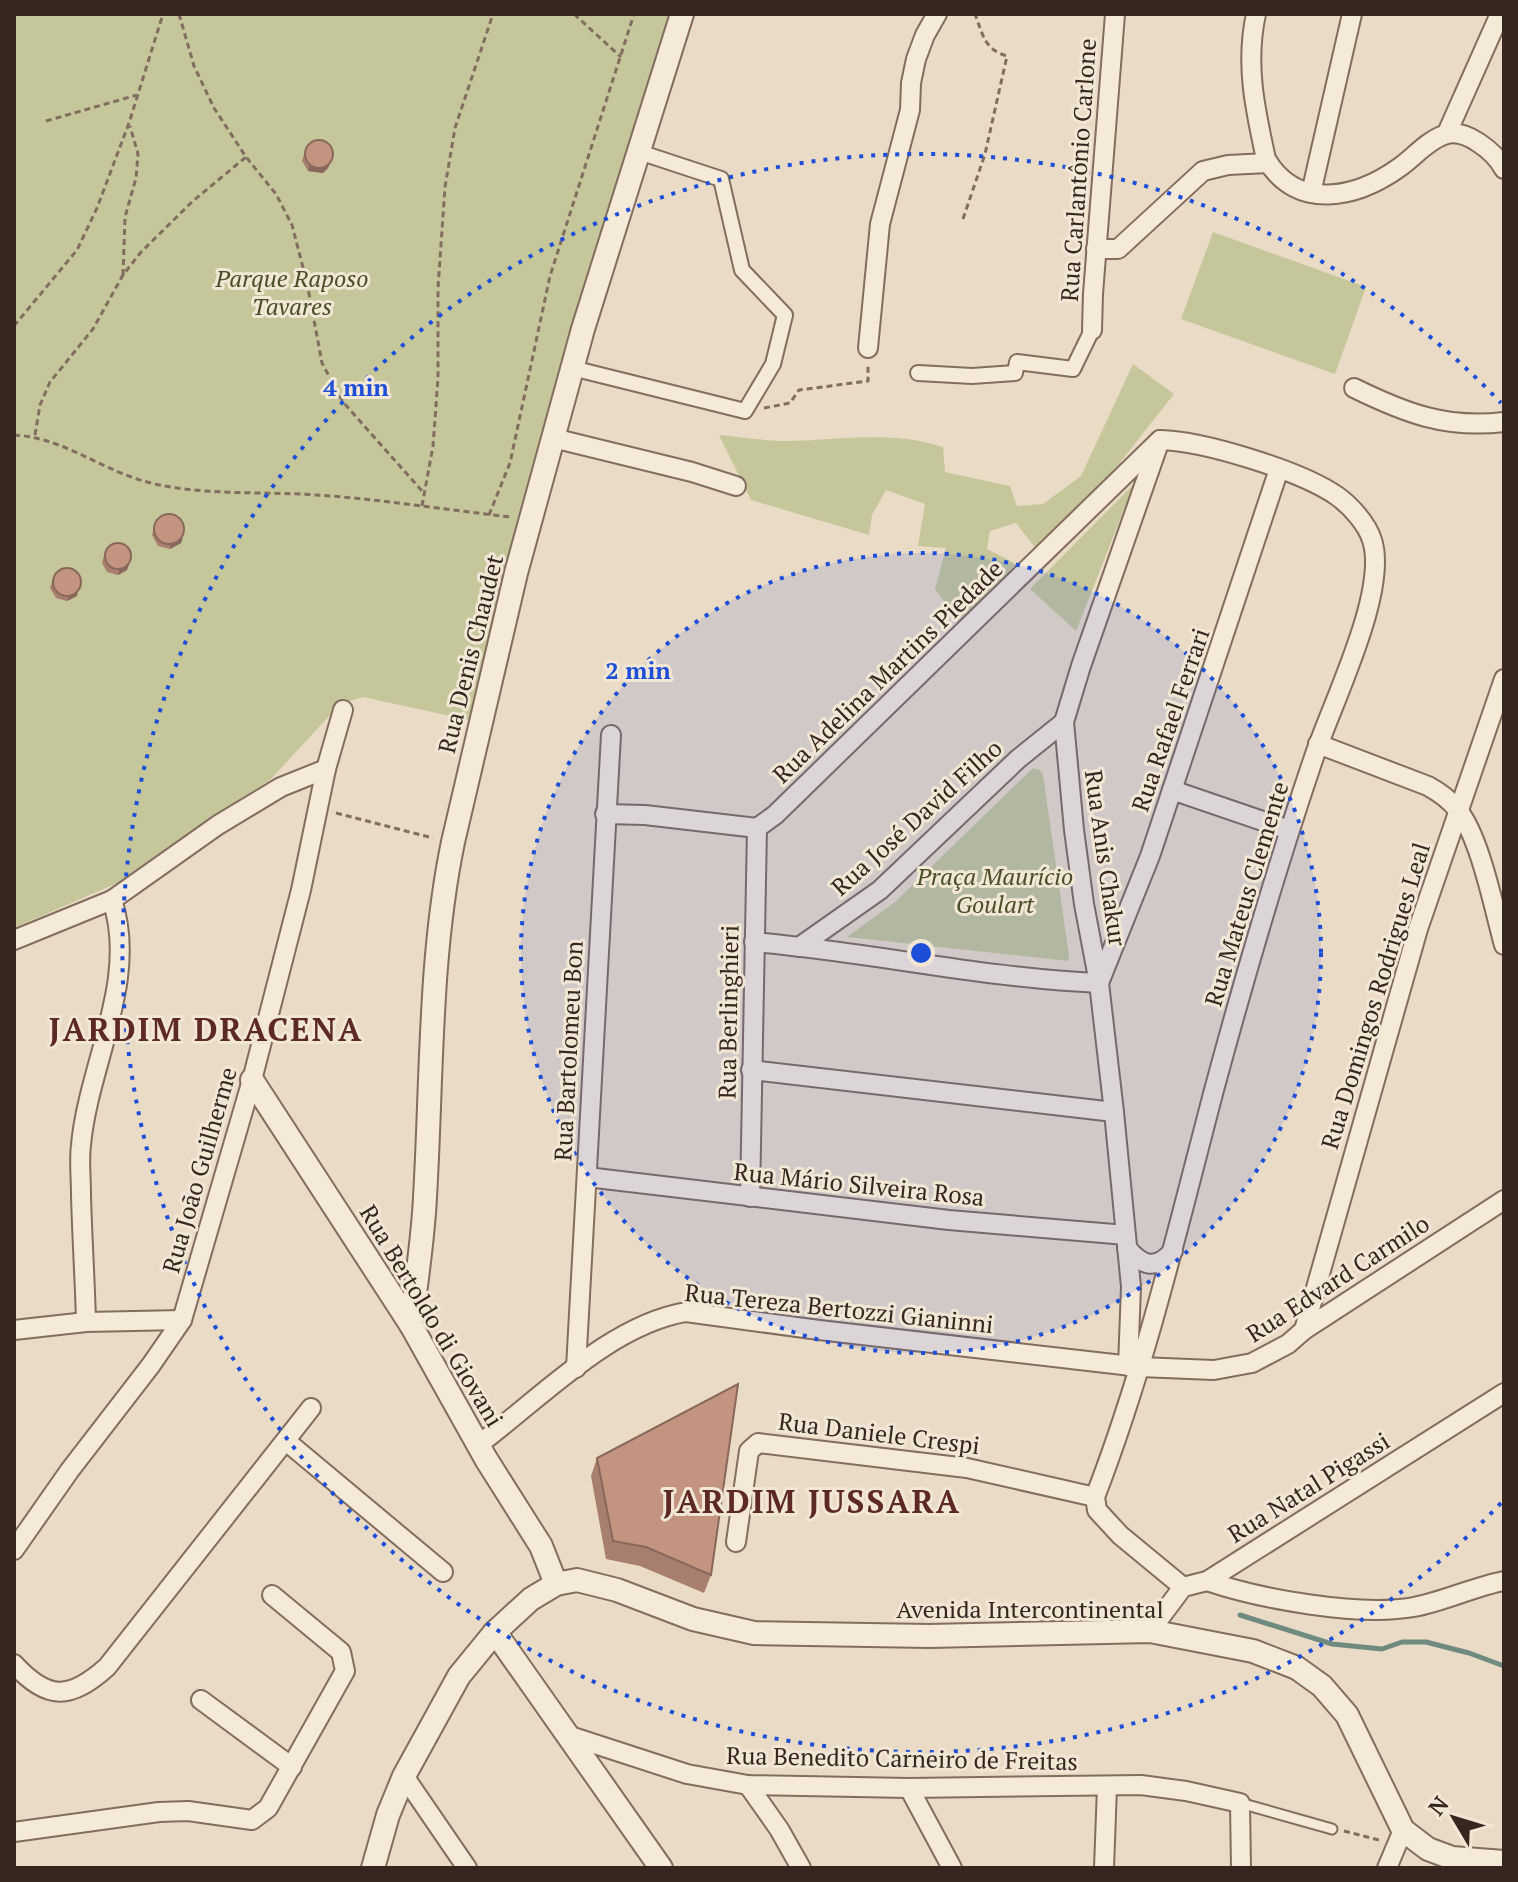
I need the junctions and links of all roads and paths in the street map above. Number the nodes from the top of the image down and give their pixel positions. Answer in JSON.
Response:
{"nodes":[{"id":1,"x":163,"y":14,"type":"edge"},
{"id":2,"x":179,"y":14,"type":"edge"},
{"id":3,"x":493,"y":14,"type":"edge"},
{"id":4,"x":574,"y":14,"type":"edge"},
{"id":5,"x":634,"y":14,"type":"edge"},
{"id":6,"x":682,"y":14,"type":"edge"},
{"id":7,"x":937,"y":14,"type":"edge"},
{"id":8,"x":975,"y":14,"type":"edge"},
{"id":9,"x":1115,"y":14,"type":"edge"},
{"id":10,"x":1256,"y":14,"type":"edge"},
{"id":11,"x":1352,"y":14,"type":"edge"},
{"id":12,"x":1500,"y":14,"type":"edge"},
{"id":13,"x":621,"y":57,"type":"junction"},
{"id":14,"x":137,"y":95,"type":"junction"},
{"id":15,"x":46,"y":121,"type":"dead end"},
{"id":16,"x":129,"y":123,"type":"junction"},
{"id":17,"x":1447,"y":133,"type":"junction"},
{"id":18,"x":639,"y":152,"type":"junction"},
{"id":19,"x":246,"y":157,"type":"junction"},
{"id":20,"x":1268,"y":163,"type":"junction"},
{"id":21,"x":1504,"y":169,"type":"edge"},
{"id":22,"x":1311,"y":193,"type":"junction"},
{"id":23,"x":963,"y":219,"type":"dead end"},
{"id":24,"x":1096,"y":249,"type":"junction"},
{"id":25,"x":123,"y":275,"type":"junction"},
{"id":26,"x":14,"y":326,"type":"edge"},
{"id":27,"x":1092,"y":330,"type":"joint"},
{"id":28,"x":868,"y":348,"type":"joint"},
{"id":29,"x":572,"y":368,"type":"junction"},
{"id":30,"x":918,"y":373,"type":"dead end"},
{"id":31,"x":1354,"y":388,"type":"dead end"},
{"id":32,"x":745,"y":411,"type":"junction"},
{"id":33,"x":1504,"y":422,"type":"edge"},
{"id":34,"x":14,"y":435,"type":"edge"},
{"id":35,"x":35,"y":436,"type":"junction"},
{"id":36,"x":553,"y":438,"type":"junction"},
{"id":37,"x":1160,"y":440,"type":"junction"},
{"id":38,"x":1279,"y":469,"type":"junction"},
{"id":39,"x":736,"y":486,"type":"dead end"},
{"id":40,"x":422,"y":491,"type":"junction"},
{"id":41,"x":422,"y":506,"type":"junction"},
{"id":42,"x":489,"y":515,"type":"junction"},
{"id":43,"x":524,"y":519,"type":"junction"},
{"id":44,"x":1504,"y":679,"type":"edge"},
{"id":45,"x":343,"y":710,"type":"dead end"},
{"id":46,"x":1064,"y":722,"type":"junction"},
{"id":47,"x":611,"y":735,"type":"dead end"},
{"id":48,"x":1318,"y":744,"type":"junction"},
{"id":49,"x":326,"y":769,"type":"junction"},
{"id":50,"x":1172,"y":790,"type":"junction"},
{"id":51,"x":319,"y":808,"type":"junction"},
{"id":52,"x":1459,"y":811,"type":"junction"},
{"id":53,"x":605,"y":814,"type":"junction"},
{"id":54,"x":757,"y":828,"type":"junction"},
{"id":55,"x":1289,"y":830,"type":"junction"},
{"id":56,"x":453,"y":842,"type":"junction"},
{"id":57,"x":112,"y":900,"type":"junction"},
{"id":58,"x":14,"y":940,"type":"edge"},
{"id":59,"x":754,"y":942,"type":"junction"},
{"id":60,"x":1504,"y":945,"type":"edge"},
{"id":61,"x":799,"y":947,"type":"junction"},
{"id":62,"x":1099,"y":983,"type":"junction"},
{"id":63,"x":751,"y":1070,"type":"junction"},
{"id":64,"x":252,"y":1080,"type":"junction"},
{"id":65,"x":1114,"y":1112,"type":"junction"},
{"id":66,"x":587,"y":1177,"type":"junction"},
{"id":67,"x":750,"y":1197,"type":"junction"},
{"id":68,"x":1504,"y":1200,"type":"edge"},
{"id":69,"x":1126,"y":1242,"type":"junction"},
{"id":70,"x":1174,"y":1250,"type":"junction"},
{"id":71,"x":182,"y":1320,"type":"junction"},
{"id":72,"x":86,"y":1322,"type":"junction"},
{"id":73,"x":411,"y":1325,"type":"junction"},
{"id":74,"x":14,"y":1330,"type":"edge"},
{"id":75,"x":1304,"y":1330,"type":"junction"},
{"id":76,"x":1134,"y":1367,"type":"junction"},
{"id":77,"x":576,"y":1368,"type":"junction"},
{"id":78,"x":1504,"y":1393,"type":"edge"},
{"id":79,"x":311,"y":1408,"type":"dead end"},
{"id":80,"x":286,"y":1441,"type":"junction"},
{"id":81,"x":478,"y":1445,"type":"junction"},
{"id":82,"x":1095,"y":1497,"type":"junction"},
{"id":83,"x":736,"y":1542,"type":"dead end"},
{"id":84,"x":14,"y":1550,"type":"edge"},
{"id":85,"x":443,"y":1572,"type":"dead end"},
{"id":86,"x":1207,"y":1581,"type":"junction"},
{"id":87,"x":1504,"y":1581,"type":"edge"},
{"id":88,"x":556,"y":1584,"type":"junction"},
{"id":89,"x":1183,"y":1587,"type":"junction"},
{"id":90,"x":272,"y":1595,"type":"dead end"},
{"id":91,"x":1150,"y":1631,"type":"junction"},
{"id":92,"x":495,"y":1632,"type":"junction"},
{"id":93,"x":14,"y":1664,"type":"edge"},
{"id":94,"x":201,"y":1700,"type":"dead end"},
{"id":95,"x":567,"y":1735,"type":"junction"},
{"id":96,"x":292,"y":1767,"type":"junction"},
{"id":97,"x":404,"y":1776,"type":"junction"},
{"id":98,"x":748,"y":1785,"type":"junction"},
{"id":99,"x":1107,"y":1787,"type":"junction"},
{"id":100,"x":909,"y":1788,"type":"junction"},
{"id":101,"x":1240,"y":1803,"type":"junction"},
{"id":102,"x":1332,"y":1829,"type":"joint"},
{"id":103,"x":14,"y":1832,"type":"edge"},
{"id":104,"x":1399,"y":1837,"type":"junction"},
{"id":105,"x":1504,"y":1862,"type":"edge"},
{"id":106,"x":373,"y":1868,"type":"edge"},
{"id":107,"x":467,"y":1868,"type":"edge"},
{"id":108,"x":661,"y":1868,"type":"edge"},
{"id":109,"x":801,"y":1868,"type":"edge"},
{"id":110,"x":952,"y":1868,"type":"edge"},
{"id":111,"x":1104,"y":1868,"type":"edge"},
{"id":112,"x":1241,"y":1868,"type":"edge"},
{"id":113,"x":1387,"y":1868,"type":"edge"}],
"edges":[{"from":1,"to":14,"type":"path"},
{"from":2,"to":19,"type":"path"},
{"from":3,"to":40,"type":"path"},
{"from":4,"to":13,"type":"path"},
{"from":5,"to":13,"type":"path"},
{"from":6,"to":18,"type":"street","name":"Rua Denis Chaudet"},
{"from":7,"to":28,"type":"street"},
{"from":8,"to":23,"type":"path"},
{"from":9,"to":24,"type":"street","name":"Rua Carlantônio Carlone"},
{"from":10,"to":20,"type":"street"},
{"from":11,"to":22,"type":"street"},
{"from":12,"to":17,"type":"street"},
{"from":13,"to":42,"type":"path"},
{"from":14,"to":15,"type":"path"},
{"from":14,"to":16,"type":"path"},
{"from":16,"to":25,"type":"path"},
{"from":16,"to":26,"type":"path"},
{"from":17,"to":21,"type":"street"},
{"from":17,"to":22,"type":"street"},
{"from":18,"to":29,"type":"street","name":"Rua Denis Chaudet"},
{"from":18,"to":32,"type":"street"},
{"from":19,"to":25,"type":"path"},
{"from":19,"to":40,"type":"path"},
{"from":20,"to":22,"type":"street"},
{"from":20,"to":24,"type":"street"},
{"from":24,"to":27,"type":"street","name":"Rua Carlantônio Carlone"},
{"from":25,"to":35,"type":"path"},
{"from":27,"to":30,"type":"street"},
{"from":28,"to":32,"type":"path"},
{"from":29,"to":32,"type":"street"},
{"from":29,"to":36,"type":"street","name":"Rua Denis Chaudet"},
{"from":31,"to":33,"type":"street"},
{"from":34,"to":35,"type":"path"},
{"from":35,"to":41,"type":"path"},
{"from":36,"to":39,"type":"street"},
{"from":36,"to":43,"type":"street","name":"Rua Denis Chaudet"},
{"from":37,"to":38,"type":"street","name":"Rua Mateus Clemente"},
{"from":37,"to":46,"type":"street","name":"Rua Anis Chakur"},
{"from":37,"to":54,"type":"street","name":"Rua Adelina Martins Piedade"},
{"from":38,"to":48,"type":"street","name":"Rua Mateus Clemente"},
{"from":38,"to":50,"type":"street","name":"Rua Rafael Ferrari"},
{"from":40,"to":41,"type":"path"},
{"from":41,"to":42,"type":"path"},
{"from":42,"to":43,"type":"path"},
{"from":43,"to":56,"type":"street","name":"Rua Denis Chaudet"},
{"from":44,"to":52,"type":"street","name":"Rua Domingos Rodrigues Leal"},
{"from":45,"to":49,"type":"street","name":"Rua João Guilherme"},
{"from":46,"to":61,"type":"street","name":"Rua José David Filho"},
{"from":46,"to":62,"type":"street","name":"Rua Anis Chakur"},
{"from":47,"to":53,"type":"street","name":"Rua Bartolomeu Bon"},
{"from":48,"to":52,"type":"street"},
{"from":48,"to":55,"type":"street","name":"Rua Mateus Clemente"},
{"from":49,"to":51,"type":"street","name":"Rua João Guilherme"},
{"from":49,"to":57,"type":"street"},
{"from":50,"to":55,"type":"street"},
{"from":50,"to":62,"type":"street","name":"Rua Rafael Ferrari"},
{"from":51,"to":56,"type":"path"},
{"from":51,"to":64,"type":"street","name":"Rua João Guilherme"},
{"from":52,"to":60,"type":"street"},
{"from":52,"to":75,"type":"street","name":"Rua Domingos Rodrigues Leal"},
{"from":53,"to":54,"type":"street"},
{"from":53,"to":66,"type":"street","name":"Rua Bartolomeu Bon"},
{"from":54,"to":59,"type":"street","name":"Rua Berlinghieri"},
{"from":55,"to":70,"type":"street","name":"Rua Mateus Clemente"},
{"from":56,"to":73,"type":"street","name":"Rua Denis Chaudet"},
{"from":57,"to":58,"type":"street"},
{"from":57,"to":72,"type":"street"},
{"from":59,"to":61,"type":"street"},
{"from":59,"to":63,"type":"street","name":"Rua Berlinghieri"},
{"from":61,"to":62,"type":"street"},
{"from":62,"to":65,"type":"street","name":"Rua Anis Chakur"},
{"from":63,"to":65,"type":"street"},
{"from":63,"to":67,"type":"street","name":"Rua Berlinghieri"},
{"from":64,"to":71,"type":"street","name":"Rua João Guilherme"},
{"from":64,"to":73,"type":"street","name":"Rua Bertoldo di Giovani"},
{"from":65,"to":69,"type":"street","name":"Rua Anis Chakur"},
{"from":66,"to":67,"type":"street","name":"Rua Mário Silveira Rosa"},
{"from":66,"to":77,"type":"street","name":"Rua Bartolomeu Bon"},
{"from":67,"to":69,"type":"street","name":"Rua Mário Silveira Rosa"},
{"from":68,"to":75,"type":"street","name":"Rua Edvard Carmilo"},
{"from":69,"to":70,"type":"street"},
{"from":69,"to":76,"type":"street","name":"Rua Anis Chakur"},
{"from":70,"to":76,"type":"street","name":"Rua Mateus Clemente"},
{"from":71,"to":72,"type":"street"},
{"from":71,"to":84,"type":"street","name":"Rua João Guilherme"},
{"from":72,"to":74,"type":"street"},
{"from":73,"to":81,"type":"street","name":"Rua Bertoldo di Giovani"},
{"from":75,"to":76,"type":"street","name":"Rua Edvard Carmilo"},
{"from":76,"to":77,"type":"street","name":"Rua Tereza Bertozzi Gianinni"},
{"from":76,"to":82,"type":"street","name":"Rua Mateus Clemente"},
{"from":77,"to":81,"type":"street","name":"Rua Tereza Bertozzi Gianinni"},
{"from":78,"to":86,"type":"street","name":"Rua Natal Pigassi"},
{"from":79,"to":80,"type":"street"},
{"from":80,"to":85,"type":"street"},
{"from":80,"to":93,"type":"street"},
{"from":81,"to":88,"type":"street","name":"Rua Bertoldo di Giovani"},
{"from":82,"to":83,"type":"street","name":"Rua Daniele Crespi"},
{"from":82,"to":89,"type":"street"},
{"from":86,"to":87,"type":"street"},
{"from":86,"to":89,"type":"street","name":"Rua Natal Pigassi"},
{"from":88,"to":91,"type":"street","name":"Avenida Intercontinental"},
{"from":88,"to":92,"type":"street"},
{"from":89,"to":91,"type":"street"},
{"from":90,"to":96,"type":"street"},
{"from":91,"to":104,"type":"street","name":"Avenida Intercontinental"},
{"from":92,"to":95,"type":"street"},
{"from":92,"to":97,"type":"street"},
{"from":94,"to":96,"type":"street"},
{"from":95,"to":98,"type":"street","name":"Rua Benedito Carneiro de Freitas"},
{"from":95,"to":108,"type":"street"},
{"from":96,"to":103,"type":"street"},
{"from":97,"to":106,"type":"street"},
{"from":97,"to":107,"type":"street"},
{"from":98,"to":100,"type":"street","name":"Rua Benedito Carneiro de Freitas"},
{"from":98,"to":109,"type":"street"},
{"from":99,"to":100,"type":"street","name":"Rua Benedito Carneiro de Freitas"},
{"from":99,"to":101,"type":"street","name":"Rua Benedito Carneiro de Freitas"},
{"from":99,"to":111,"type":"street"},
{"from":100,"to":110,"type":"street"},
{"from":101,"to":102,"type":"lane"},
{"from":101,"to":112,"type":"street"},
{"from":102,"to":104,"type":"path"},
{"from":104,"to":105,"type":"street"},
{"from":104,"to":113,"type":"street"}]}
